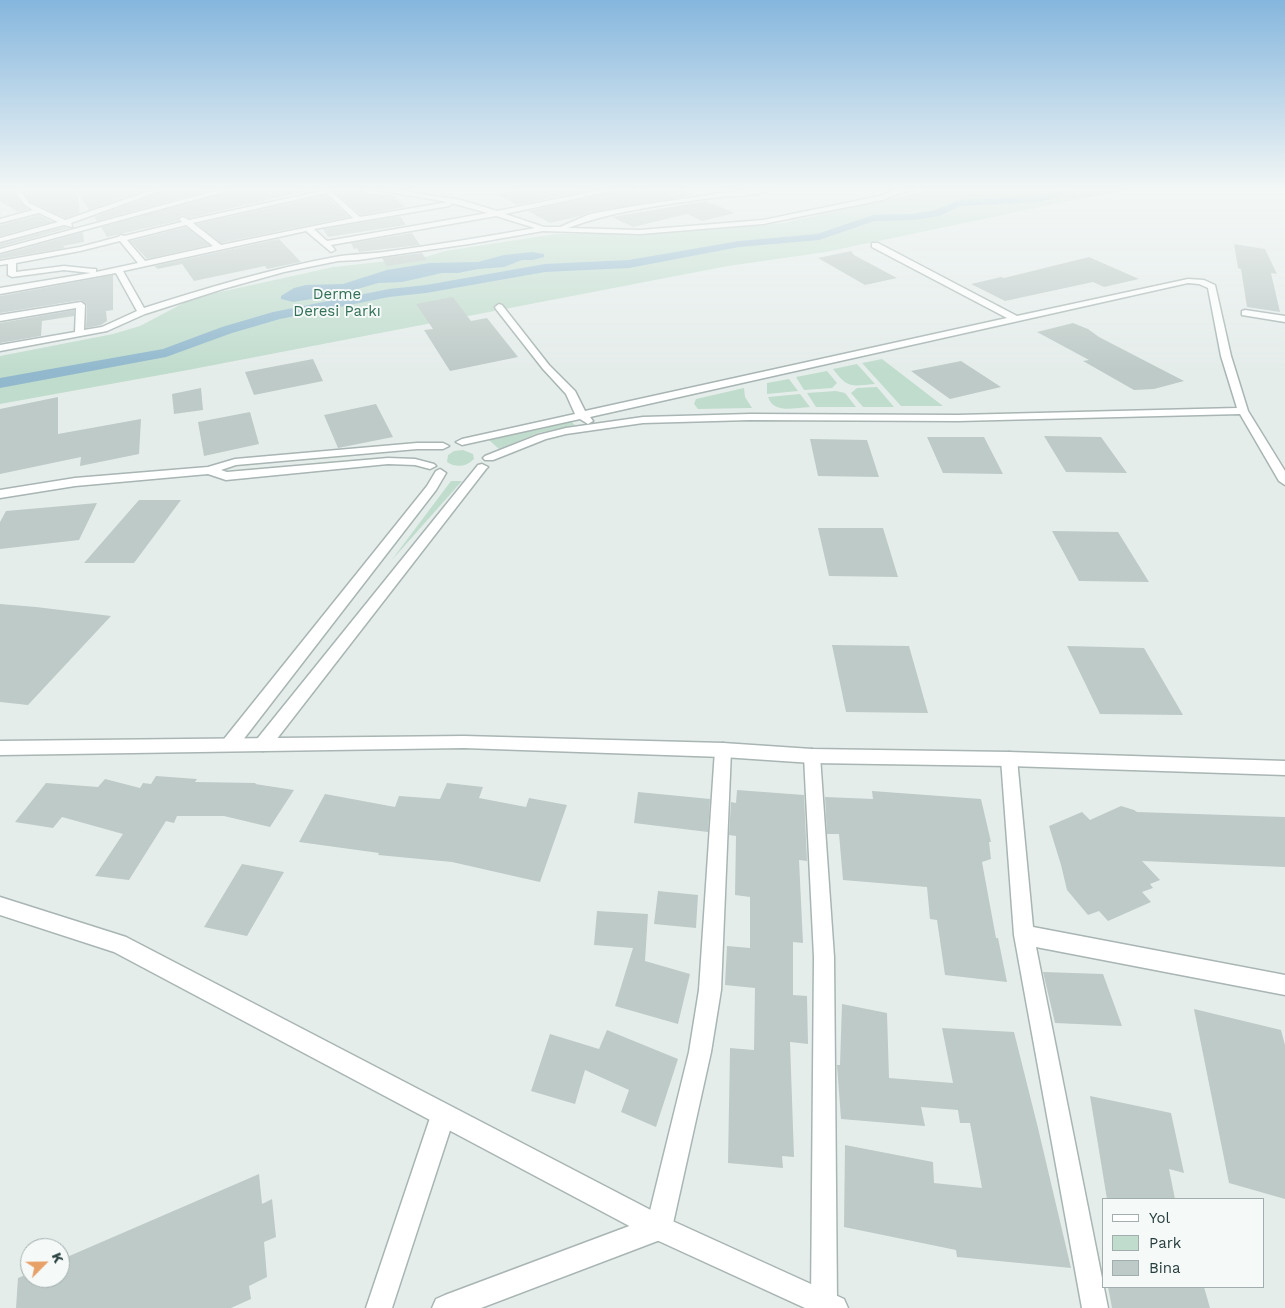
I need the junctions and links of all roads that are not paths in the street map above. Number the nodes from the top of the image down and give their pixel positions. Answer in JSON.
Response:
{"nodes":[{"id":1,"x":74,"y":249,"type":"edge"},
{"id":2,"x":131,"y":249,"type":"edge"},
{"id":3,"x":210,"y":249,"type":"edge"},
{"id":4,"x":330,"y":249,"type":"edge"},
{"id":5,"x":420,"y":249,"type":"edge"},
{"id":6,"x":883,"y":249,"type":"edge"},
{"id":7,"x":338,"y":259,"type":"junction"},
{"id":8,"x":12,"y":260,"type":"junction"},
{"id":9,"x":0,"y":263,"type":"edge"},
{"id":10,"x":144,"y":264,"type":"junction"},
{"id":11,"x":118,"y":269,"type":"junction"},
{"id":12,"x":105,"y":272,"type":"junction"},
{"id":13,"x":0,"y":291,"type":"edge"},
{"id":14,"x":81,"y":292,"type":"junction"},
{"id":15,"x":498,"y":307,"type":"dead end"},
{"id":16,"x":142,"y":312,"type":"junction"},
{"id":17,"x":1245,"y":313,"type":"dead end"},
{"id":18,"x":0,"y":318,"type":"edge"},
{"id":19,"x":1285,"y":318,"type":"edge"},
{"id":20,"x":1015,"y":319,"type":"junction"},
{"id":21,"x":80,"y":333,"type":"junction"},
{"id":22,"x":0,"y":348,"type":"edge"},
{"id":23,"x":692,"y":391,"type":"junction"},
{"id":24,"x":1243,"y":411,"type":"junction"},
{"id":25,"x":582,"y":415,"type":"junction"},
{"id":26,"x":697,"y":418,"type":"junction"},
{"id":27,"x":592,"y":426,"type":"junction"},
{"id":28,"x":462,"y":442,"type":"junction"},
{"id":29,"x":442,"y":446,"type":"junction"},
{"id":30,"x":485,"y":463,"type":"junction"},
{"id":31,"x":209,"y":470,"type":"junction"},
{"id":32,"x":444,"y":472,"type":"junction"},
{"id":33,"x":1285,"y":481,"type":"edge"},
{"id":34,"x":0,"y":494,"type":"edge"},
{"id":35,"x":230,"y":744,"type":"junction"},
{"id":36,"x":263,"y":744,"type":"junction"},
{"id":37,"x":0,"y":748,"type":"edge"},
{"id":38,"x":723,"y":750,"type":"junction"},
{"id":39,"x":812,"y":756,"type":"junction"},
{"id":40,"x":1009,"y":759,"type":"junction"},
{"id":41,"x":1285,"y":768,"type":"edge"},
{"id":42,"x":0,"y":906,"type":"edge"},
{"id":43,"x":1024,"y":935,"type":"junction"},
{"id":44,"x":1285,"y":985,"type":"edge"},
{"id":45,"x":443,"y":1115,"type":"junction"},
{"id":46,"x":659,"y":1228,"type":"junction"},
{"id":47,"x":829,"y":1306,"type":"edge"},
{"id":48,"x":379,"y":1308,"type":"edge"},
{"id":49,"x":445,"y":1308,"type":"edge"},
{"id":50,"x":1095,"y":1308,"type":"edge"}],
"edges":[{"from":1,"to":8,"type":"street"},
{"from":2,"to":10,"type":"street"},
{"from":3,"to":10,"type":"street"},
{"from":4,"to":7,"type":"street"},
{"from":5,"to":7,"type":"street"},
{"from":6,"to":20,"type":"street"},
{"from":7,"to":16,"type":"street"},
{"from":8,"to":9,"type":"street"},
{"from":8,"to":12,"type":"street"},
{"from":10,"to":11,"type":"street"},
{"from":11,"to":12,"type":"street"},
{"from":11,"to":16,"type":"street"},
{"from":12,"to":14,"type":"street"},
{"from":13,"to":14,"type":"street"},
{"from":14,"to":18,"type":"street"},
{"from":14,"to":21,"type":"street"},
{"from":15,"to":25,"type":"street"},
{"from":16,"to":21,"type":"street"},
{"from":17,"to":19,"type":"street"},
{"from":20,"to":23,"type":"street"},
{"from":20,"to":24,"type":"street"},
{"from":21,"to":22,"type":"street"},
{"from":23,"to":25,"type":"street"},
{"from":23,"to":26,"type":"street"},
{"from":24,"to":26,"type":"street"},
{"from":24,"to":33,"type":"street"},
{"from":25,"to":27,"type":"street"},
{"from":25,"to":28,"type":"street"},
{"from":26,"to":27,"type":"street"},
{"from":27,"to":30,"type":"street"},
{"from":28,"to":29,"type":"street"},
{"from":28,"to":30,"type":"street"},
{"from":29,"to":31,"type":"street"},
{"from":29,"to":32,"type":"street"},
{"from":30,"to":32,"type":"street"},
{"from":30,"to":36,"type":"street"},
{"from":31,"to":32,"type":"street"},
{"from":31,"to":34,"type":"street"},
{"from":32,"to":35,"type":"street"},
{"from":35,"to":36,"type":"street"},
{"from":35,"to":37,"type":"street"},
{"from":36,"to":38,"type":"street"},
{"from":38,"to":39,"type":"street"},
{"from":38,"to":46,"type":"street"},
{"from":39,"to":40,"type":"street"},
{"from":39,"to":47,"type":"street"},
{"from":40,"to":41,"type":"street"},
{"from":40,"to":43,"type":"street"},
{"from":42,"to":45,"type":"street"},
{"from":43,"to":44,"type":"street"},
{"from":43,"to":50,"type":"street"},
{"from":45,"to":46,"type":"street"},
{"from":45,"to":48,"type":"street"},
{"from":46,"to":47,"type":"street"},
{"from":46,"to":49,"type":"street"}]}
